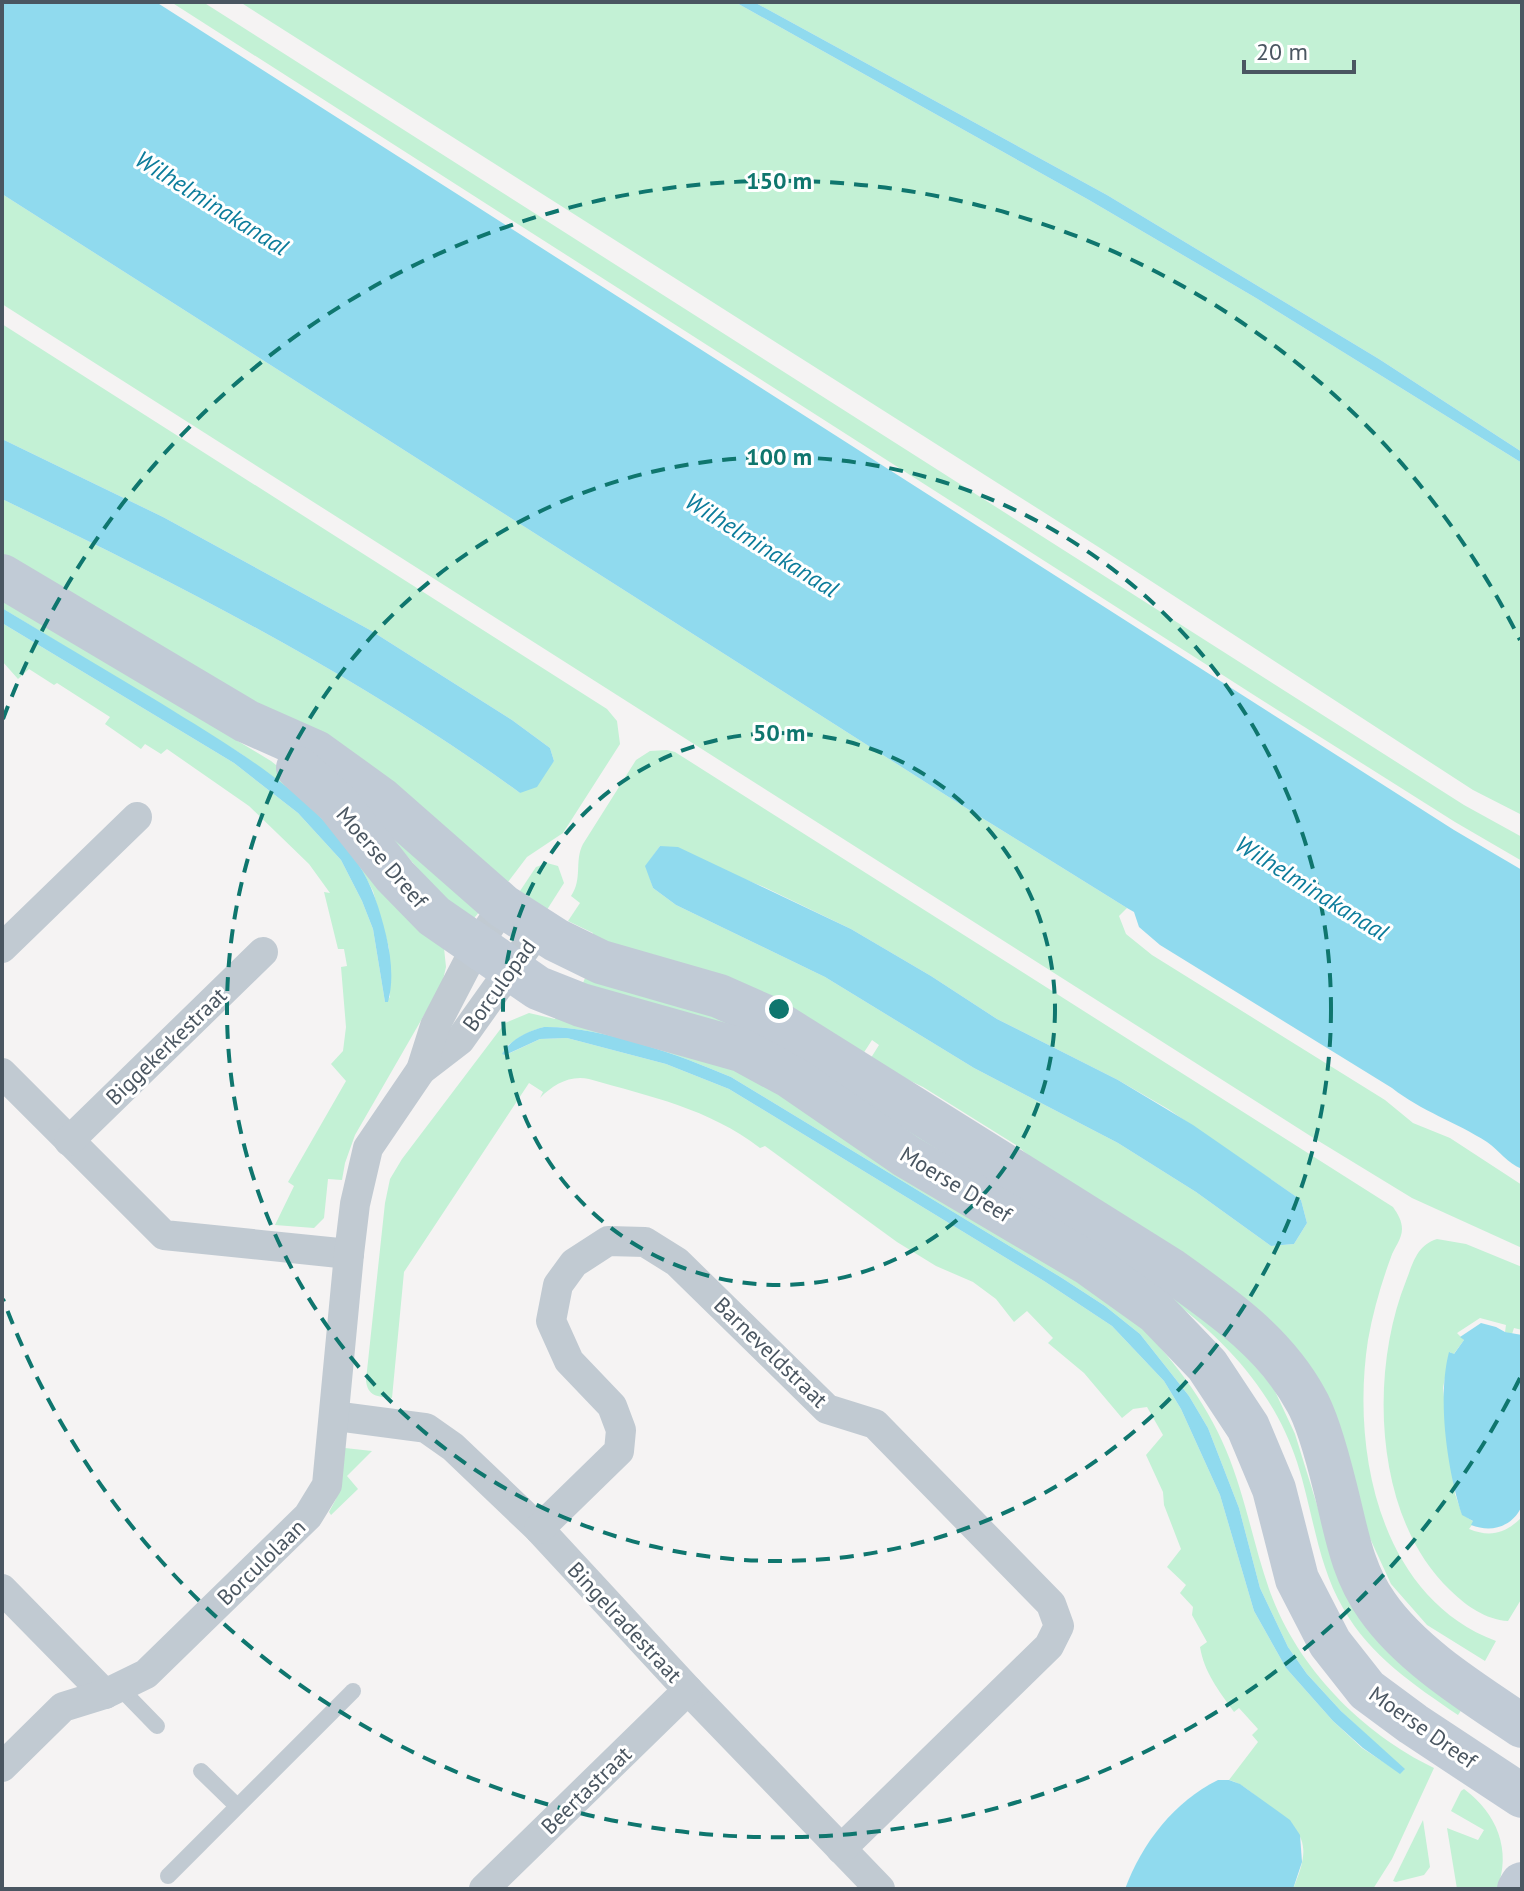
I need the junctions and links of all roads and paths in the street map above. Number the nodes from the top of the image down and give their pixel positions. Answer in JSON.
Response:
{"nodes":[{"id":1,"x":2,"y":576,"type":"edge"},
{"id":2,"x":246,"y":721,"type":"junction"},
{"id":3,"x":137,"y":817,"type":"dead end"},
{"id":4,"x":503,"y":906,"type":"junction"},
{"id":5,"x":539,"y":929,"type":"junction"},
{"id":6,"x":2,"y":948,"type":"edge"},
{"id":7,"x":263,"y":952,"type":"dead end"},
{"id":8,"x":494,"y":959,"type":"junction"},
{"id":9,"x":421,"y":1070,"type":"junction"},
{"id":10,"x":2,"y":1073,"type":"edge"},
{"id":11,"x":69,"y":1141,"type":"junction"},
{"id":12,"x":349,"y":1254,"type":"junction"},
{"id":13,"x":335,"y":1416,"type":"junction"},
{"id":14,"x":539,"y":1529,"type":"junction"},
{"id":15,"x":2,"y":1589,"type":"edge"},
{"id":16,"x":112,"y":1690,"type":"junction"},
{"id":17,"x":688,"y":1690,"type":"junction"},
{"id":18,"x":353,"y":1691,"type":"dead end"},
{"id":19,"x":157,"y":1726,"type":"dead end"},
{"id":20,"x":1522,"y":1726,"type":"edge"},
{"id":21,"x":2,"y":1767,"type":"edge"},
{"id":22,"x":201,"y":1771,"type":"dead end"},
{"id":23,"x":1522,"y":1796,"type":"edge"},
{"id":24,"x":237,"y":1806,"type":"junction"},
{"id":25,"x":841,"y":1849,"type":"junction"},
{"id":26,"x":168,"y":1876,"type":"dead end"},
{"id":27,"x":1522,"y":1884,"type":"edge"},
{"id":28,"x":484,"y":1889,"type":"edge"},
{"id":29,"x":880,"y":1889,"type":"edge"},
{"id":30,"x":1519,"y":1889,"type":"edge"}],
"edges":[{"from":1,"to":2,"type":"street","name":"Moerse Dreef"},
{"from":2,"to":4,"type":"street","name":"Moerse Dreef"},
{"from":2,"to":8,"type":"street","name":"Moerse Dreef"},
{"from":3,"to":6,"type":"street"},
{"from":4,"to":5,"type":"street","name":"Moerse Dreef"},
{"from":4,"to":8,"type":"street","name":"Borculopad"},
{"from":5,"to":8,"type":"street","name":"Borculopad"},
{"from":5,"to":20,"type":"street","name":"Moerse Dreef"},
{"from":7,"to":11,"type":"street","name":"Biggekerkestraat"},
{"from":8,"to":9,"type":"street","name":"Borculopad"},
{"from":8,"to":9,"type":"street","name":"Borculopad"},
{"from":8,"to":23,"type":"street","name":"Moerse Dreef"},
{"from":9,"to":12,"type":"street","name":"Borculopad"},
{"from":10,"to":11,"type":"street"},
{"from":11,"to":12,"type":"street"},
{"from":12,"to":13,"type":"street","name":"Borculolaan"},
{"from":13,"to":14,"type":"street","name":"Bingelradestraat"},
{"from":13,"to":16,"type":"street","name":"Borculolaan"},
{"from":14,"to":17,"type":"street","name":"Bingelradestraat"},
{"from":14,"to":25,"type":"street","name":"Barneveldstraat"},
{"from":15,"to":16,"type":"street"},
{"from":16,"to":19,"type":"lane"},
{"from":16,"to":21,"type":"street","name":"Borculolaan"},
{"from":17,"to":25,"type":"street","name":"Bingelradestraat"},
{"from":17,"to":28,"type":"street","name":"Beertastraat"},
{"from":18,"to":24,"type":"lane"},
{"from":22,"to":24,"type":"lane"},
{"from":24,"to":26,"type":"lane"},
{"from":25,"to":29,"type":"street","name":"Bingelradestraat"},
{"from":27,"to":30,"type":"street"}]}
